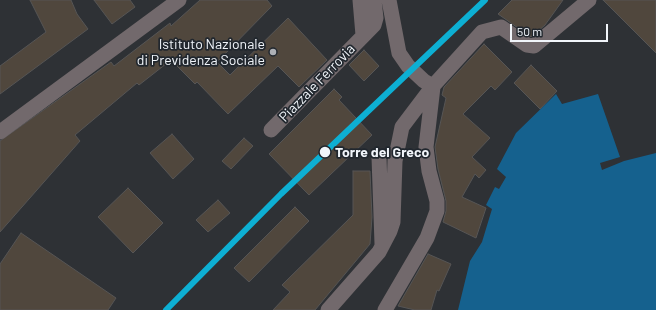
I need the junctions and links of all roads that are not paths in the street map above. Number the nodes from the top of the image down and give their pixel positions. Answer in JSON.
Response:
{"nodes":[{"id":1,"x":179,"y":0,"type":"edge"},
{"id":2,"x":360,"y":0,"type":"edge"},
{"id":3,"x":374,"y":0,"type":"edge"},
{"id":4,"x":389,"y":0,"type":"edge"},
{"id":5,"x":584,"y":1,"type":"edge"},
{"id":6,"x":363,"y":35,"type":"junction"},
{"id":7,"x":428,"y":84,"type":"junction"},
{"id":8,"x":271,"y":130,"type":"dead end"},
{"id":9,"x":0,"y":132,"type":"edge"},
{"id":10,"x":379,"y":157,"type":"dead end"},
{"id":11,"x":382,"y":245,"type":"junction"},
{"id":12,"x":328,"y":310,"type":"edge"},
{"id":13,"x":386,"y":310,"type":"edge"}],
"edges":[{"from":1,"to":9,"type":"street"},
{"from":2,"to":6,"type":"street","name":"Piazzale Ferrovia"},
{"from":3,"to":6,"type":"street","name":"Piazzale Ferrovia"},
{"from":4,"to":7,"type":"street"},
{"from":5,"to":7,"type":"street"},
{"from":6,"to":8,"type":"street","name":"Piazzale Ferrovia"},
{"from":7,"to":11,"type":"street"},
{"from":7,"to":13,"type":"street"},
{"from":10,"to":11,"type":"street"},
{"from":11,"to":12,"type":"street"}]}
